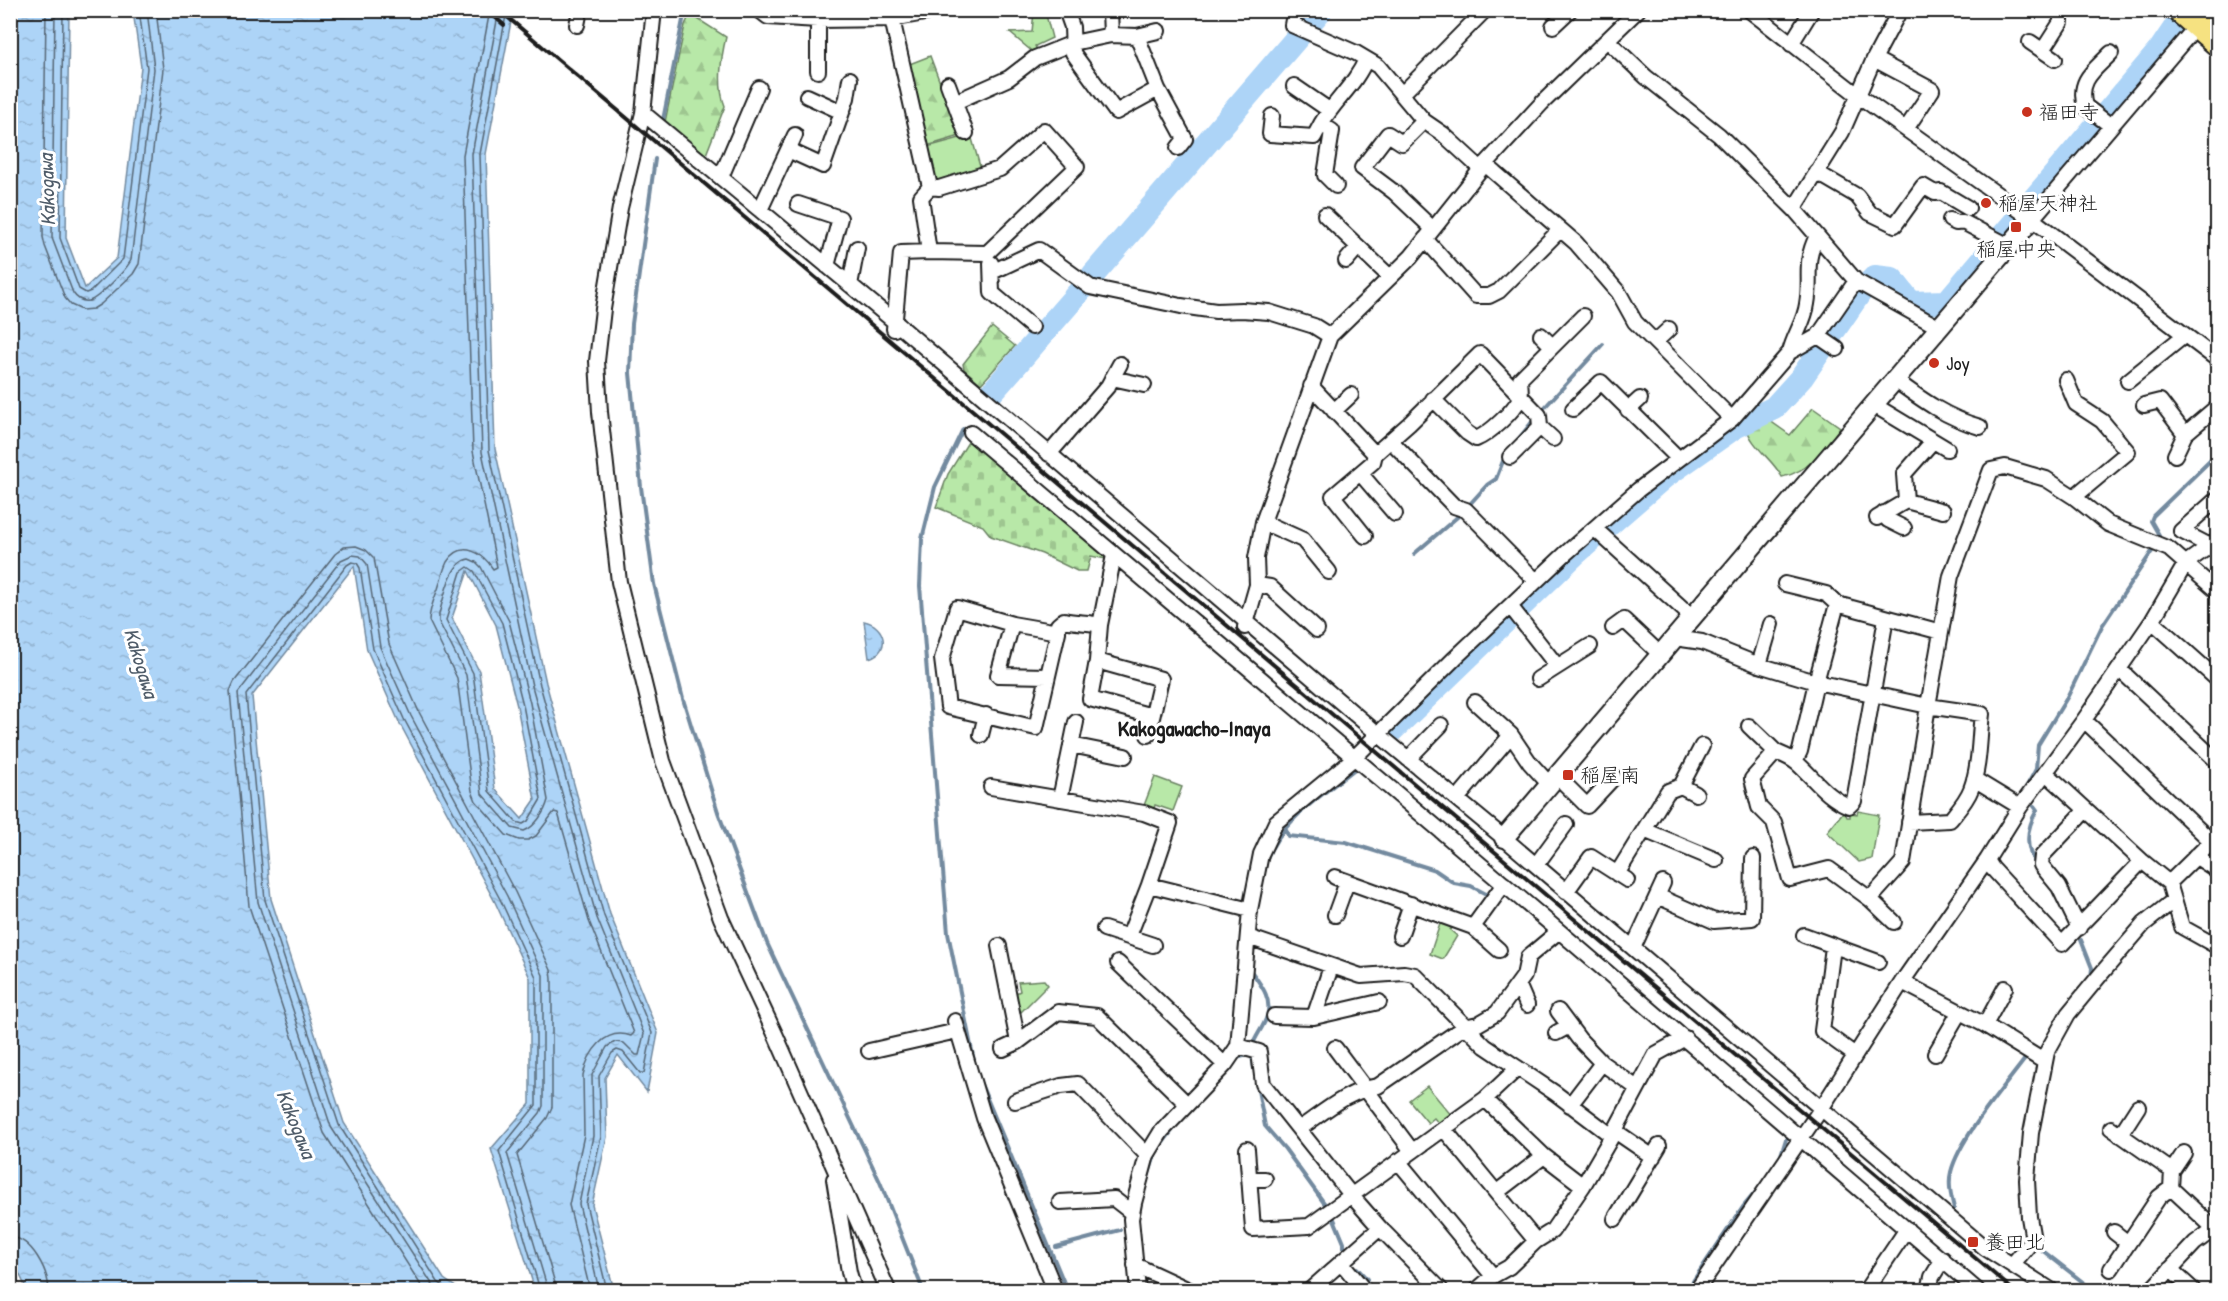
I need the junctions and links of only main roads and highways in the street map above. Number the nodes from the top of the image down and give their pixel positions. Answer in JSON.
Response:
{"nodes":[{"id":1,"x":2203,"y":15,"type":"edge"},
{"id":2,"x":2217,"y":44,"type":"edge"}],
"edges":[{"from":1,"to":2,"type":"highway"}]}
